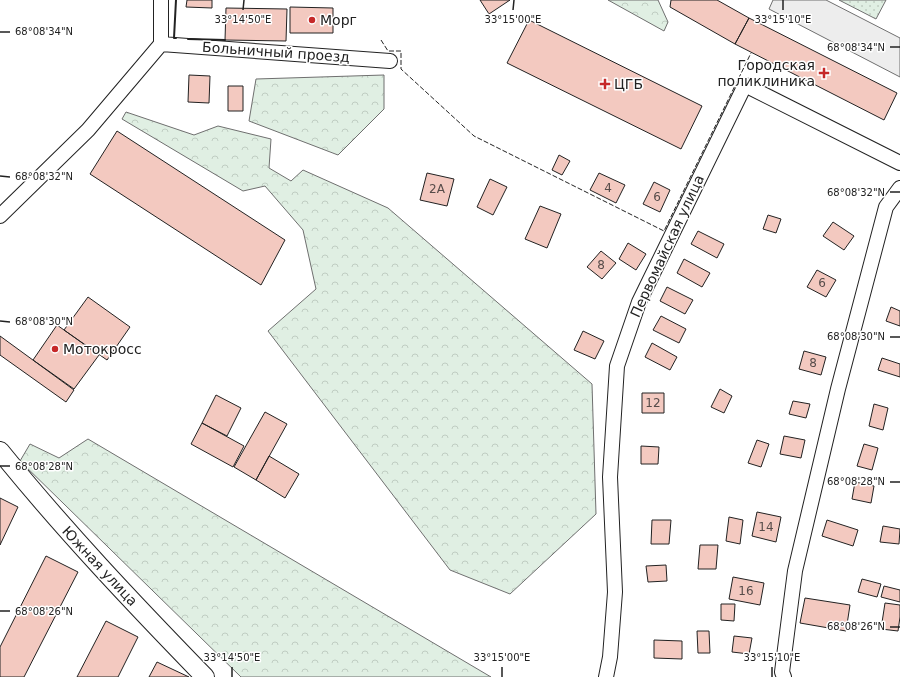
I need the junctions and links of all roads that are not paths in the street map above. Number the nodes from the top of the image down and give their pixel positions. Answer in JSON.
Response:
{"nodes":[{"id":1,"x":161,"y":0,"type":"edge"},
{"id":2,"x":162,"y":44,"type":"junction"},
{"id":3,"x":390,"y":60,"type":"dead end"},
{"id":4,"x":900,"y":163,"type":"edge"},
{"id":5,"x":900,"y":188,"type":"edge"},
{"id":6,"x":0,"y":216,"type":"edge"},
{"id":7,"x":0,"y":451,"type":"edge"},
{"id":8,"x":205,"y":677,"type":"edge"},
{"id":9,"x":606,"y":677,"type":"edge"},
{"id":10,"x":784,"y":677,"type":"edge"}],
"edges":[{"from":1,"to":2,"type":"street"},
{"from":2,"to":3,"type":"street","name":"Больничный проезд"},
{"from":2,"to":6,"type":"street"},
{"from":4,"to":9,"type":"street","name":"Первомайская улица"},
{"from":5,"to":10,"type":"street"},
{"from":7,"to":8,"type":"street","name":"Южная улица"}]}
